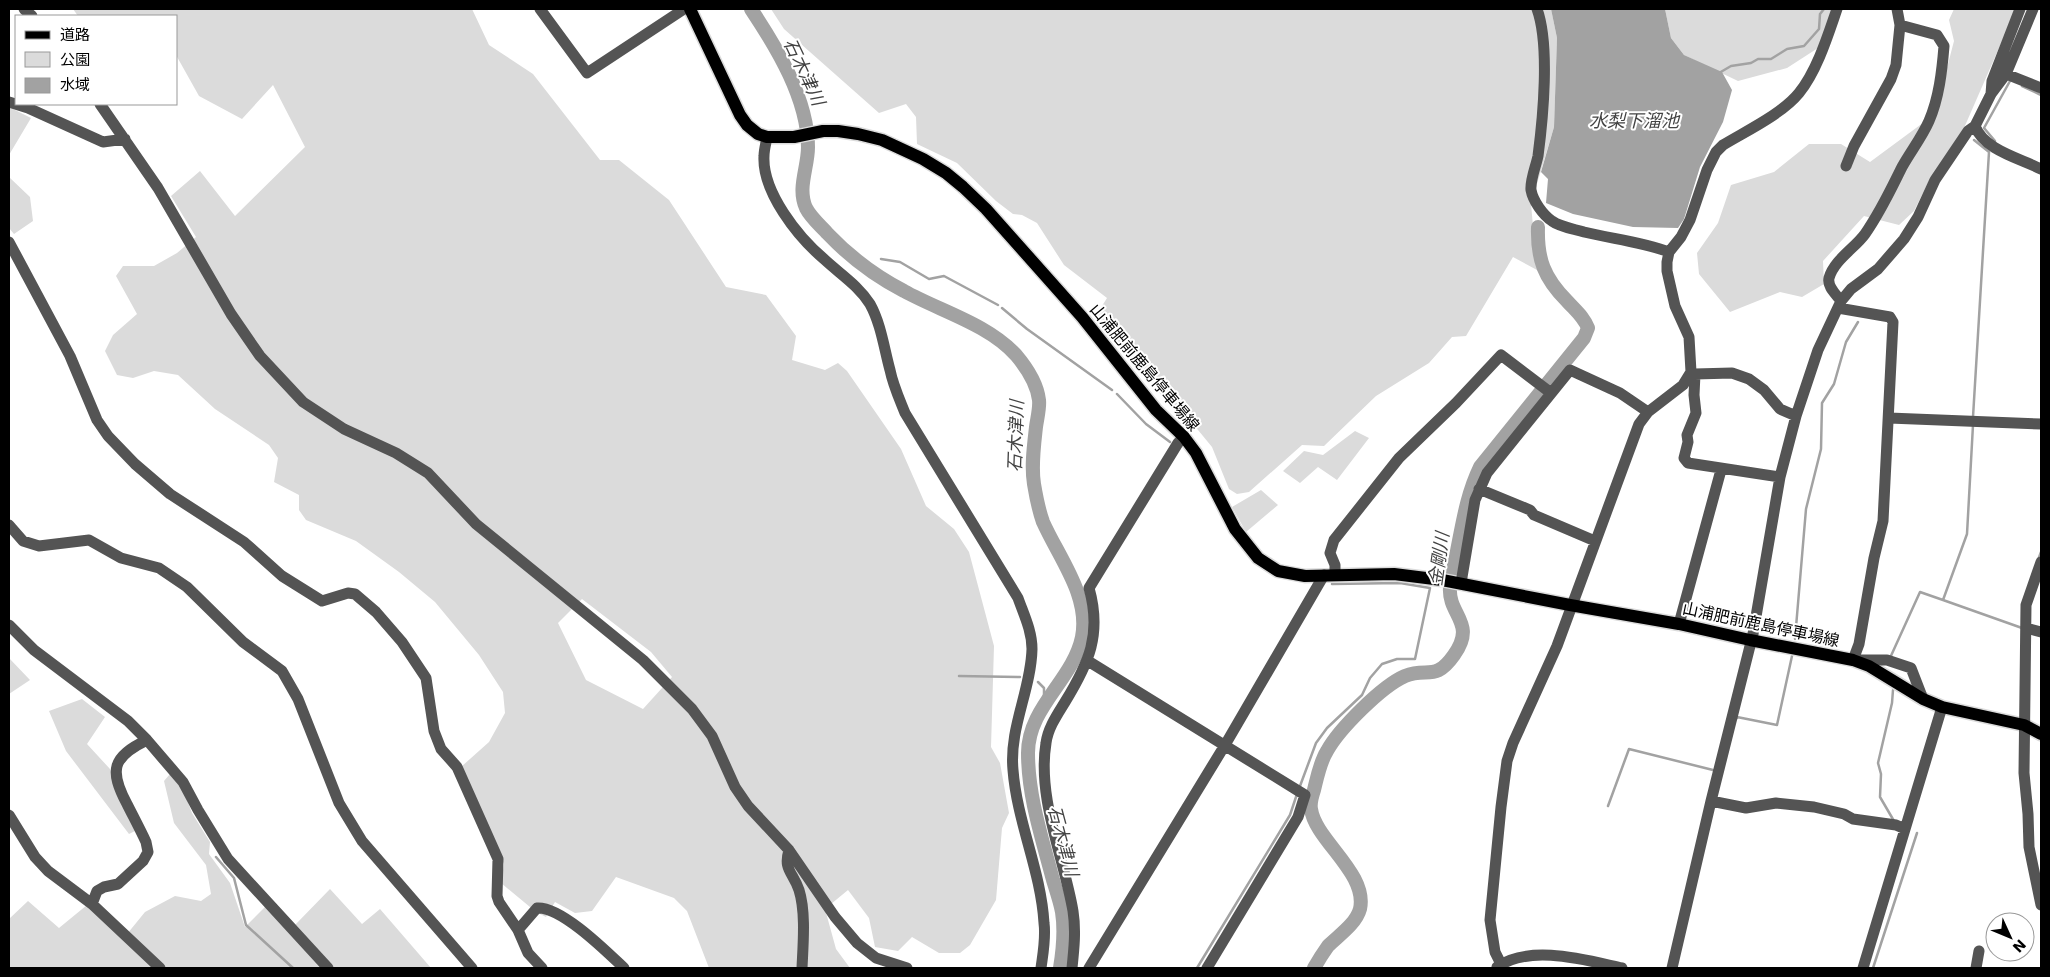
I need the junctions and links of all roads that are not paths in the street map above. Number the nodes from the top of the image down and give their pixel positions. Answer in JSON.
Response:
{"nodes":[{"id":1,"x":540,"y":9,"type":"edge"},
{"id":2,"x":684,"y":9,"type":"edge"},
{"id":3,"x":690,"y":9,"type":"edge"},
{"id":4,"x":1537,"y":9,"type":"edge"},
{"id":5,"x":1837,"y":9,"type":"edge"},
{"id":6,"x":1898,"y":9,"type":"edge"},
{"id":7,"x":2020,"y":9,"type":"edge"},
{"id":8,"x":2033,"y":9,"type":"edge"},
{"id":9,"x":1900,"y":25,"type":"junction"},
{"id":10,"x":2006,"y":74,"type":"junction"},
{"id":11,"x":2041,"y":88,"type":"edge"},
{"id":12,"x":1991,"y":94,"type":"junction"},
{"id":13,"x":18,"y":105,"type":"edge"},
{"id":14,"x":101,"y":105,"type":"edge"},
{"id":15,"x":1974,"y":126,"type":"junction"},
{"id":16,"x":767,"y":137,"type":"junction"},
{"id":17,"x":125,"y":139,"type":"junction"},
{"id":18,"x":1846,"y":166,"type":"dead end"},
{"id":19,"x":2041,"y":168,"type":"edge"},
{"id":20,"x":9,"y":242,"type":"edge"},
{"id":21,"x":1669,"y":252,"type":"junction"},
{"id":22,"x":1840,"y":304,"type":"junction"},
{"id":23,"x":1693,"y":373,"type":"junction"},
{"id":24,"x":1551,"y":394,"type":"junction"},
{"id":25,"x":1648,"y":412,"type":"junction"},
{"id":26,"x":1796,"y":416,"type":"junction"},
{"id":27,"x":1888,"y":418,"type":"junction"},
{"id":28,"x":2041,"y":424,"type":"edge"},
{"id":29,"x":1184,"y":436,"type":"junction"},
{"id":30,"x":1721,"y":470,"type":"junction"},
{"id":31,"x":1780,"y":477,"type":"junction"},
{"id":32,"x":1479,"y":489,"type":"junction"},
{"id":33,"x":9,"y":524,"type":"edge"},
{"id":34,"x":1596,"y":542,"type":"junction"},
{"id":35,"x":2041,"y":562,"type":"edge"},
{"id":36,"x":1330,"y":575,"type":"junction"},
{"id":37,"x":1461,"y":583,"type":"junction"},
{"id":38,"x":1570,"y":605,"type":"junction"},
{"id":39,"x":1679,"y":624,"type":"junction"},
{"id":40,"x":9,"y":625,"type":"edge"},
{"id":41,"x":2026,"y":628,"type":"junction"},
{"id":42,"x":2041,"y":632,"type":"edge"},
{"id":43,"x":1750,"y":640,"type":"junction"},
{"id":44,"x":1853,"y":660,"type":"junction"},
{"id":45,"x":1088,"y":661,"type":"junction"},
{"id":46,"x":1923,"y":699,"type":"junction"},
{"id":47,"x":1942,"y":707,"type":"junction"},
{"id":48,"x":2024,"y":725,"type":"junction"},
{"id":49,"x":2041,"y":734,"type":"edge"},
{"id":50,"x":147,"y":740,"type":"junction"},
{"id":51,"x":1225,"y":745,"type":"junction"},
{"id":52,"x":1711,"y":801,"type":"junction"},
{"id":53,"x":9,"y":815,"type":"edge"},
{"id":54,"x":1905,"y":829,"type":"junction"},
{"id":55,"x":789,"y":850,"type":"junction"},
{"id":56,"x":92,"y":904,"type":"junction"},
{"id":57,"x":2041,"y":905,"type":"edge"},
{"id":58,"x":518,"y":930,"type":"junction"},
{"id":59,"x":1979,"y":951,"type":"dead end"},
{"id":60,"x":875,"y":963,"type":"edge"},
{"id":61,"x":1498,"y":966,"type":"edge"},
{"id":62,"x":160,"y":968,"type":"edge"},
{"id":63,"x":328,"y":968,"type":"edge"},
{"id":64,"x":472,"y":968,"type":"edge"},
{"id":65,"x":542,"y":968,"type":"edge"},
{"id":66,"x":624,"y":968,"type":"edge"},
{"id":67,"x":802,"y":968,"type":"edge"},
{"id":68,"x":908,"y":968,"type":"edge"},
{"id":69,"x":1041,"y":968,"type":"edge"},
{"id":70,"x":1072,"y":968,"type":"edge"},
{"id":71,"x":1089,"y":968,"type":"edge"},
{"id":72,"x":1207,"y":968,"type":"edge"},
{"id":73,"x":1622,"y":968,"type":"edge"},
{"id":74,"x":1672,"y":968,"type":"edge"},
{"id":75,"x":1863,"y":968,"type":"edge"},
{"id":76,"x":1976,"y":968,"type":"edge"}],
"edges":[{"from":1,"to":2,"type":"street"},
{"from":3,"to":16,"type":"main road"},
{"from":4,"to":21,"type":"street"},
{"from":5,"to":21,"type":"street"},
{"from":6,"to":9,"type":"street"},
{"from":7,"to":12,"type":"street"},
{"from":8,"to":10,"type":"street"},
{"from":9,"to":18,"type":"street"},
{"from":9,"to":22,"type":"street"},
{"from":10,"to":11,"type":"street"},
{"from":10,"to":12,"type":"street"},
{"from":12,"to":15,"type":"street"},
{"from":13,"to":17,"type":"street"},
{"from":14,"to":17,"type":"street"},
{"from":15,"to":19,"type":"street"},
{"from":15,"to":22,"type":"street"},
{"from":16,"to":29,"type":"main road","name":"山浦肥前鹿島停車場線"},
{"from":16,"to":69,"type":"street"},
{"from":17,"to":55,"type":"street"},
{"from":20,"to":58,"type":"street"},
{"from":21,"to":23,"type":"street"},
{"from":22,"to":26,"type":"street"},
{"from":22,"to":27,"type":"street"},
{"from":23,"to":25,"type":"street"},
{"from":23,"to":26,"type":"street"},
{"from":23,"to":30,"type":"street"},
{"from":24,"to":25,"type":"street"},
{"from":24,"to":32,"type":"street"},
{"from":24,"to":36,"type":"street"},
{"from":25,"to":34,"type":"street"},
{"from":26,"to":31,"type":"street"},
{"from":27,"to":28,"type":"street"},
{"from":27,"to":44,"type":"street"},
{"from":29,"to":36,"type":"main road","name":"山浦肥前鹿島停車場線"},
{"from":29,"to":45,"type":"street"},
{"from":30,"to":31,"type":"street"},
{"from":30,"to":39,"type":"street"},
{"from":31,"to":43,"type":"street"},
{"from":32,"to":34,"type":"street"},
{"from":32,"to":37,"type":"street"},
{"from":33,"to":64,"type":"street"},
{"from":34,"to":38,"type":"street"},
{"from":35,"to":41,"type":"street"},
{"from":36,"to":37,"type":"main road","name":"山浦肥前鹿島停車場線"},
{"from":36,"to":51,"type":"street"},
{"from":37,"to":38,"type":"main road","name":"山浦肥前鹿島停車場線"},
{"from":38,"to":39,"type":"main road","name":"山浦肥前鹿島停車場線"},
{"from":38,"to":61,"type":"street"},
{"from":39,"to":43,"type":"main road","name":"山浦肥前鹿島停車場線"},
{"from":40,"to":50,"type":"street"},
{"from":41,"to":42,"type":"street"},
{"from":41,"to":48,"type":"street"},
{"from":43,"to":44,"type":"main road","name":"山浦肥前鹿島停車場線"},
{"from":43,"to":52,"type":"street"},
{"from":44,"to":46,"type":"main road","name":"山浦肥前鹿島停車場線"},
{"from":44,"to":46,"type":"street"},
{"from":45,"to":51,"type":"street"},
{"from":45,"to":70,"type":"street"},
{"from":46,"to":47,"type":"main road","name":"山浦肥前鹿島停車場線"},
{"from":47,"to":48,"type":"main road","name":"山浦肥前鹿島停車場線"},
{"from":47,"to":54,"type":"street"},
{"from":48,"to":49,"type":"main road","name":"山浦肥前鹿島停車場線"},
{"from":48,"to":57,"type":"street"},
{"from":50,"to":56,"type":"street"},
{"from":50,"to":63,"type":"street"},
{"from":51,"to":71,"type":"street"},
{"from":51,"to":72,"type":"street"},
{"from":52,"to":54,"type":"street"},
{"from":52,"to":74,"type":"street"},
{"from":53,"to":56,"type":"street"},
{"from":54,"to":75,"type":"street"},
{"from":55,"to":60,"type":"street"},
{"from":55,"to":67,"type":"street"},
{"from":56,"to":62,"type":"street"},
{"from":58,"to":65,"type":"street"},
{"from":58,"to":66,"type":"street"},
{"from":59,"to":76,"type":"street"},
{"from":60,"to":68,"type":"street"},
{"from":61,"to":73,"type":"street"}]}
